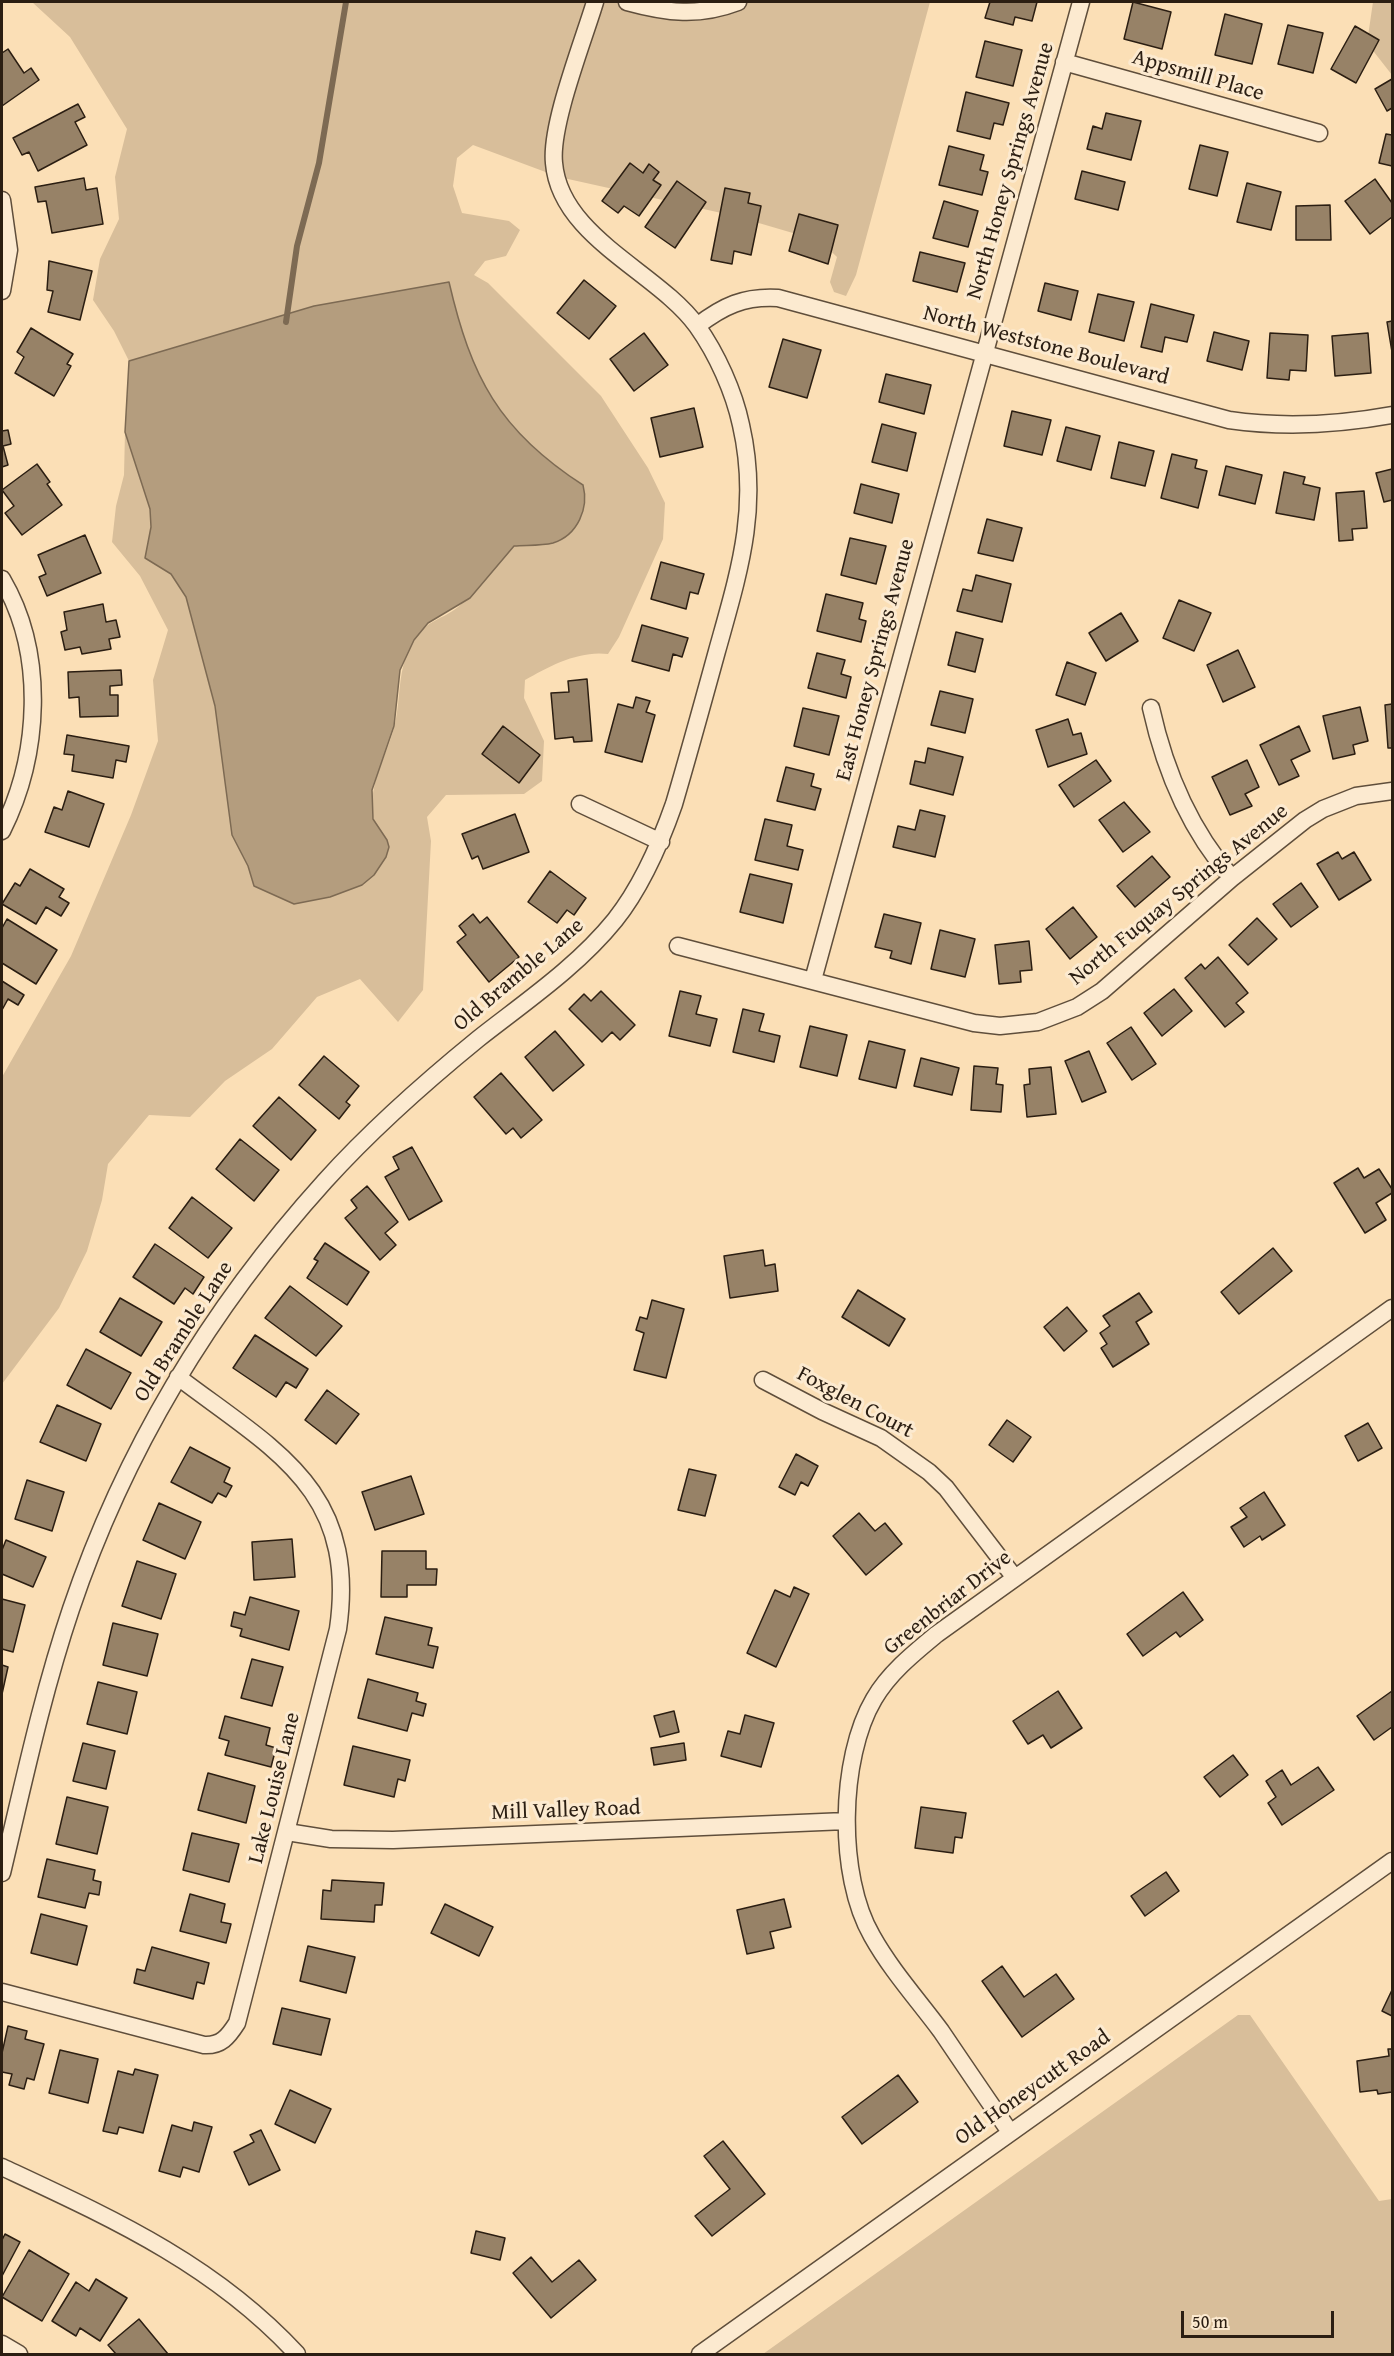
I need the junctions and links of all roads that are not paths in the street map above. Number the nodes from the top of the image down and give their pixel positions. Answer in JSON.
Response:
{"nodes":[{"id":1,"x":595,"y":2,"type":"edge"},
{"id":2,"x":627,"y":2,"type":"edge"},
{"id":3,"x":738,"y":2,"type":"edge"},
{"id":4,"x":1081,"y":2,"type":"edge"},
{"id":5,"x":1064,"y":62,"type":"junction"},
{"id":6,"x":1319,"y":133,"type":"dead end"},
{"id":7,"x":2,"y":200,"type":"edge"},
{"id":8,"x":2,"y":291,"type":"edge"},
{"id":9,"x":697,"y":326,"type":"junction"},
{"id":10,"x":984,"y":353,"type":"junction"},
{"id":11,"x":1392,"y":415,"type":"edge"},
{"id":12,"x":3,"y":585,"type":"edge"},
{"id":13,"x":1151,"y":708,"type":"dead end"},
{"id":14,"x":1392,"y":791,"type":"edge"},
{"id":15,"x":580,"y":804,"type":"dead end"},
{"id":16,"x":2,"y":831,"type":"edge"},
{"id":17,"x":661,"y":842,"type":"junction"},
{"id":18,"x":1232,"y":878,"type":"junction"},
{"id":19,"x":678,"y":946,"type":"dead end"},
{"id":20,"x":813,"y":980,"type":"junction"},
{"id":21,"x":1392,"y":1308,"type":"edge"},
{"id":22,"x":178,"y":1377,"type":"junction"},
{"id":23,"x":763,"y":1380,"type":"dead end"},
{"id":24,"x":1016,"y":1578,"type":"junction"},
{"id":25,"x":846,"y":1821,"type":"junction"},
{"id":26,"x":287,"y":1833,"type":"junction"},
{"id":27,"x":1392,"y":1861,"type":"edge"},
{"id":28,"x":2,"y":1873,"type":"edge"},
{"id":29,"x":2,"y":1992,"type":"edge"},
{"id":30,"x":1010,"y":2132,"type":"junction"},
{"id":31,"x":2,"y":2167,"type":"edge"},
{"id":32,"x":2,"y":2344,"type":"edge"},
{"id":33,"x":19,"y":2355,"type":"edge"},
{"id":34,"x":297,"y":2355,"type":"edge"},
{"id":35,"x":700,"y":2355,"type":"edge"}],
"edges":[{"from":1,"to":9,"type":"street","name":"Old Bramble Lane"},
{"from":2,"to":3,"type":"street"},
{"from":4,"to":5,"type":"street","name":"North Honey Springs Avenue"},
{"from":5,"to":6,"type":"street","name":"Appsmill Place"},
{"from":5,"to":10,"type":"street","name":"North Honey Springs Avenue"},
{"from":7,"to":8,"type":"street"},
{"from":9,"to":10,"type":"street","name":"North Weststone Boulevard"},
{"from":9,"to":17,"type":"street","name":"Old Bramble Lane"},
{"from":10,"to":11,"type":"street","name":"North Weststone Boulevard"},
{"from":10,"to":20,"type":"street","name":"East Honey Springs Avenue"},
{"from":12,"to":16,"type":"street"},
{"from":13,"to":18,"type":"street"},
{"from":14,"to":18,"type":"street","name":"North Fuquay Springs Avenue"},
{"from":15,"to":17,"type":"street"},
{"from":17,"to":22,"type":"street","name":"Old Bramble Lane"},
{"from":18,"to":20,"type":"street","name":"North Fuquay Springs Avenue"},
{"from":19,"to":20,"type":"street","name":"North Fuquay Springs Avenue"},
{"from":21,"to":24,"type":"street","name":"Greenbriar Drive"},
{"from":22,"to":26,"type":"street","name":"Lake Louise Lane"},
{"from":22,"to":28,"type":"street","name":"Old Bramble Lane"},
{"from":23,"to":24,"type":"street","name":"Foxglen Court"},
{"from":24,"to":25,"type":"street","name":"Greenbriar Drive"},
{"from":25,"to":26,"type":"street","name":"Mill Valley Road"},
{"from":25,"to":30,"type":"street","name":"Greenbriar Drive"},
{"from":26,"to":29,"type":"street","name":"Lake Louise Lane"},
{"from":27,"to":30,"type":"street","name":"Old Honeycutt Road"},
{"from":30,"to":35,"type":"street","name":"Old Honeycutt Road"},
{"from":31,"to":34,"type":"street"},
{"from":32,"to":33,"type":"street"}]}
